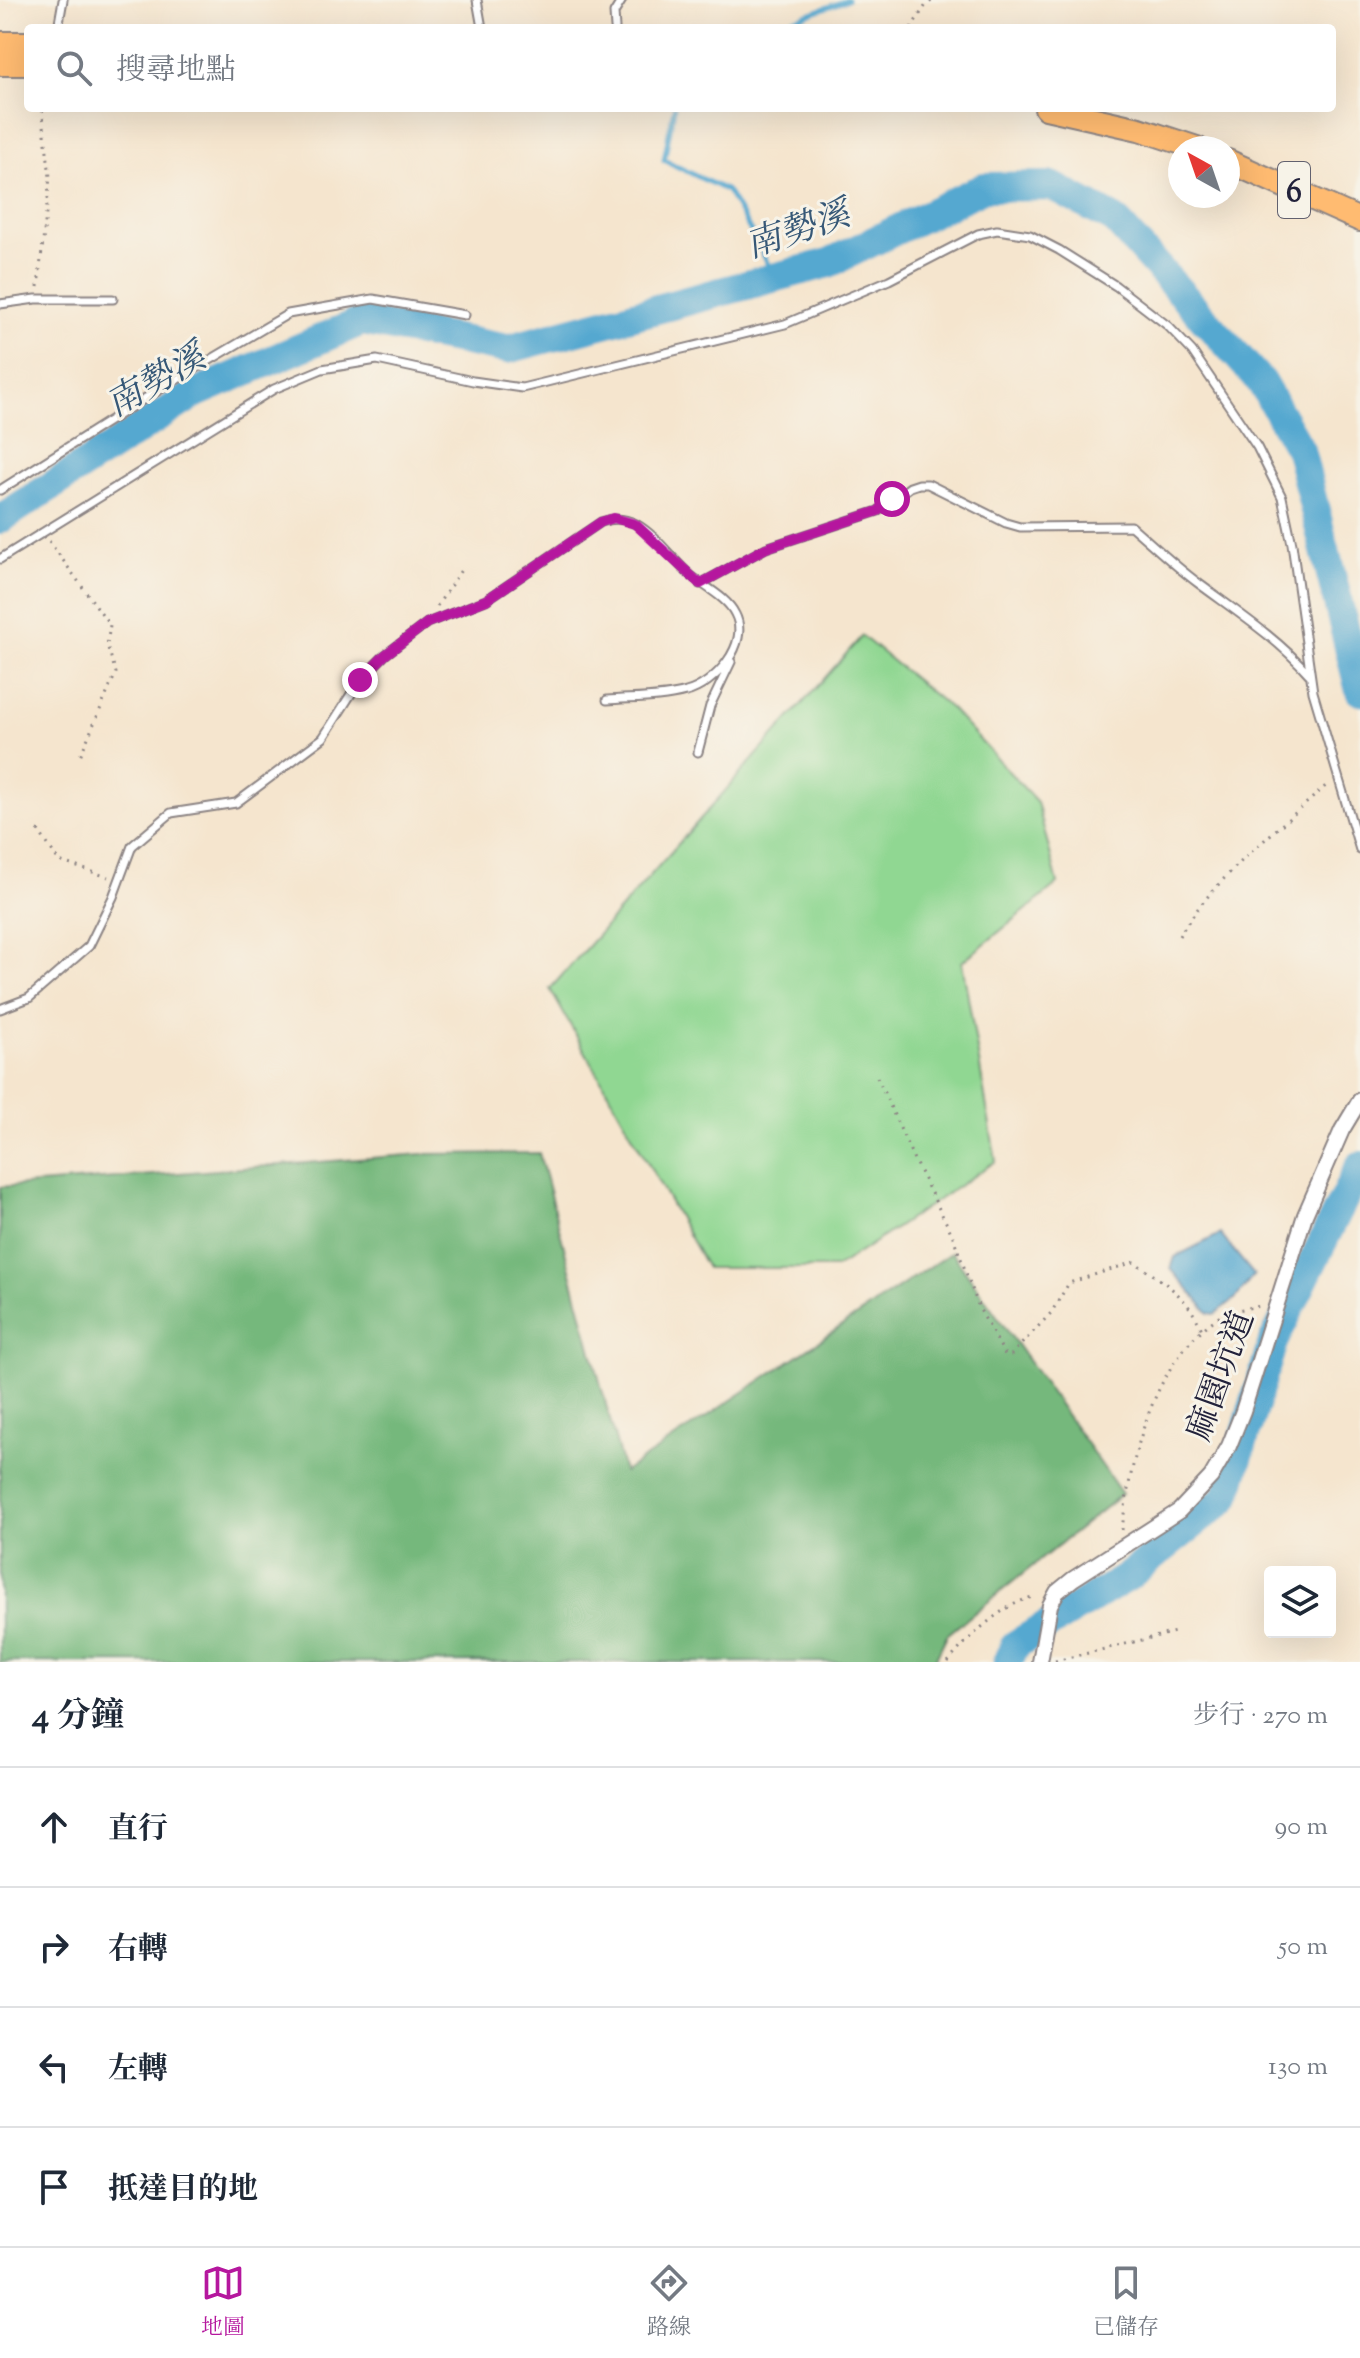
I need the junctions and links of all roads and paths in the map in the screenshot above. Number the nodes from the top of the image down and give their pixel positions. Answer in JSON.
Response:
{"nodes":[{"id":1,"x":63,"y":0,"type":"edge"},
{"id":2,"x":477,"y":0,"type":"edge"},
{"id":3,"x":622,"y":0,"type":"edge"},
{"id":4,"x":933,"y":0,"type":"edge"},
{"id":5,"x":59,"y":24,"type":"edge"},
{"id":6,"x":481,"y":24,"type":"edge"},
{"id":7,"x":615,"y":24,"type":"edge"},
{"id":8,"x":914,"y":24,"type":"edge"},
{"id":9,"x":0,"y":43,"type":"edge"},
{"id":10,"x":24,"y":43,"type":"edge"},
{"id":11,"x":0,"y":64,"type":"edge"},
{"id":12,"x":24,"y":64,"type":"edge"},
{"id":13,"x":42,"y":112,"type":"edge"},
{"id":14,"x":1064,"y":112,"type":"edge"},
{"id":15,"x":1168,"y":138,"type":"edge"},
{"id":16,"x":1240,"y":166,"type":"edge"},
{"id":17,"x":1360,"y":220,"type":"edge"},
{"id":18,"x":36,"y":299,"type":"junction"},
{"id":19,"x":113,"y":299,"type":"dead end"},
{"id":20,"x":0,"y":304,"type":"edge"},
{"id":21,"x":465,"y":315,"type":"dead end"},
{"id":22,"x":0,"y":490,"type":"edge"},
{"id":23,"x":42,"y":532,"type":"junction"},
{"id":24,"x":0,"y":559,"type":"edge"},
{"id":25,"x":461,"y":570,"type":"dead end"},
{"id":26,"x":700,"y":584,"type":"junction"},
{"id":27,"x":427,"y":623,"type":"junction"},
{"id":28,"x":737,"y":649,"type":"junction"},
{"id":29,"x":1311,"y":676,"type":"junction"},
{"id":30,"x":607,"y":700,"type":"dead end"},
{"id":31,"x":698,"y":752,"type":"dead end"},
{"id":32,"x":80,"y":756,"type":"dead end"},
{"id":33,"x":1338,"y":775,"type":"junction"},
{"id":34,"x":38,"y":830,"type":"dead end"},
{"id":35,"x":1360,"y":850,"type":"edge"},
{"id":36,"x":119,"y":881,"type":"junction"},
{"id":37,"x":1179,"y":936,"type":"dead end"},
{"id":38,"x":0,"y":1009,"type":"edge"},
{"id":39,"x":877,"y":1077,"type":"dead end"},
{"id":40,"x":1360,"y":1100,"type":"edge"},
{"id":41,"x":1276,"y":1304,"type":"junction"},
{"id":42,"x":1202,"y":1330,"type":"junction"},
{"id":43,"x":1120,"y":1549,"type":"junction"},
{"id":44,"x":1053,"y":1599,"type":"junction"},
{"id":45,"x":1175,"y":1632,"type":"dead end"},
{"id":46,"x":1044,"y":1660,"type":"edge"},
{"id":47,"x":948,"y":1662,"type":"edge"}],
"edges":[{"from":1,"to":5,"type":"lane"},
{"from":2,"to":6,"type":"lane"},
{"from":3,"to":7,"type":"lane"},
{"from":4,"to":8,"type":"path"},
{"from":9,"to":10,"type":"main road"},
{"from":11,"to":12,"type":"main road"},
{"from":13,"to":18,"type":"path"},
{"from":14,"to":15,"type":"main road"},
{"from":16,"to":17,"type":"main road","number":"6"},
{"from":18,"to":19,"type":"lane"},
{"from":18,"to":20,"type":"lane"},
{"from":21,"to":22,"type":"lane"},
{"from":23,"to":24,"type":"lane"},
{"from":23,"to":29,"type":"lane"},
{"from":23,"to":32,"type":"path"},
{"from":25,"to":27,"type":"path"},
{"from":26,"to":27,"type":"lane"},
{"from":26,"to":28,"type":"lane"},
{"from":26,"to":29,"type":"lane"},
{"from":27,"to":36,"type":"lane"},
{"from":28,"to":30,"type":"lane"},
{"from":28,"to":31,"type":"lane"},
{"from":29,"to":33,"type":"lane"},
{"from":33,"to":35,"type":"lane"},
{"from":33,"to":37,"type":"path"},
{"from":34,"to":36,"type":"path"},
{"from":36,"to":38,"type":"lane"},
{"from":39,"to":42,"type":"path"},
{"from":40,"to":41,"type":"street","name":"麻園坑道"},
{"from":41,"to":42,"type":"path"},
{"from":41,"to":43,"type":"street","name":"麻園坑道"},
{"from":42,"to":43,"type":"path"},
{"from":43,"to":44,"type":"street","name":"麻園坑道"},
{"from":44,"to":46,"type":"street"},
{"from":44,"to":47,"type":"path"},
{"from":45,"to":46,"type":"path"}]}
